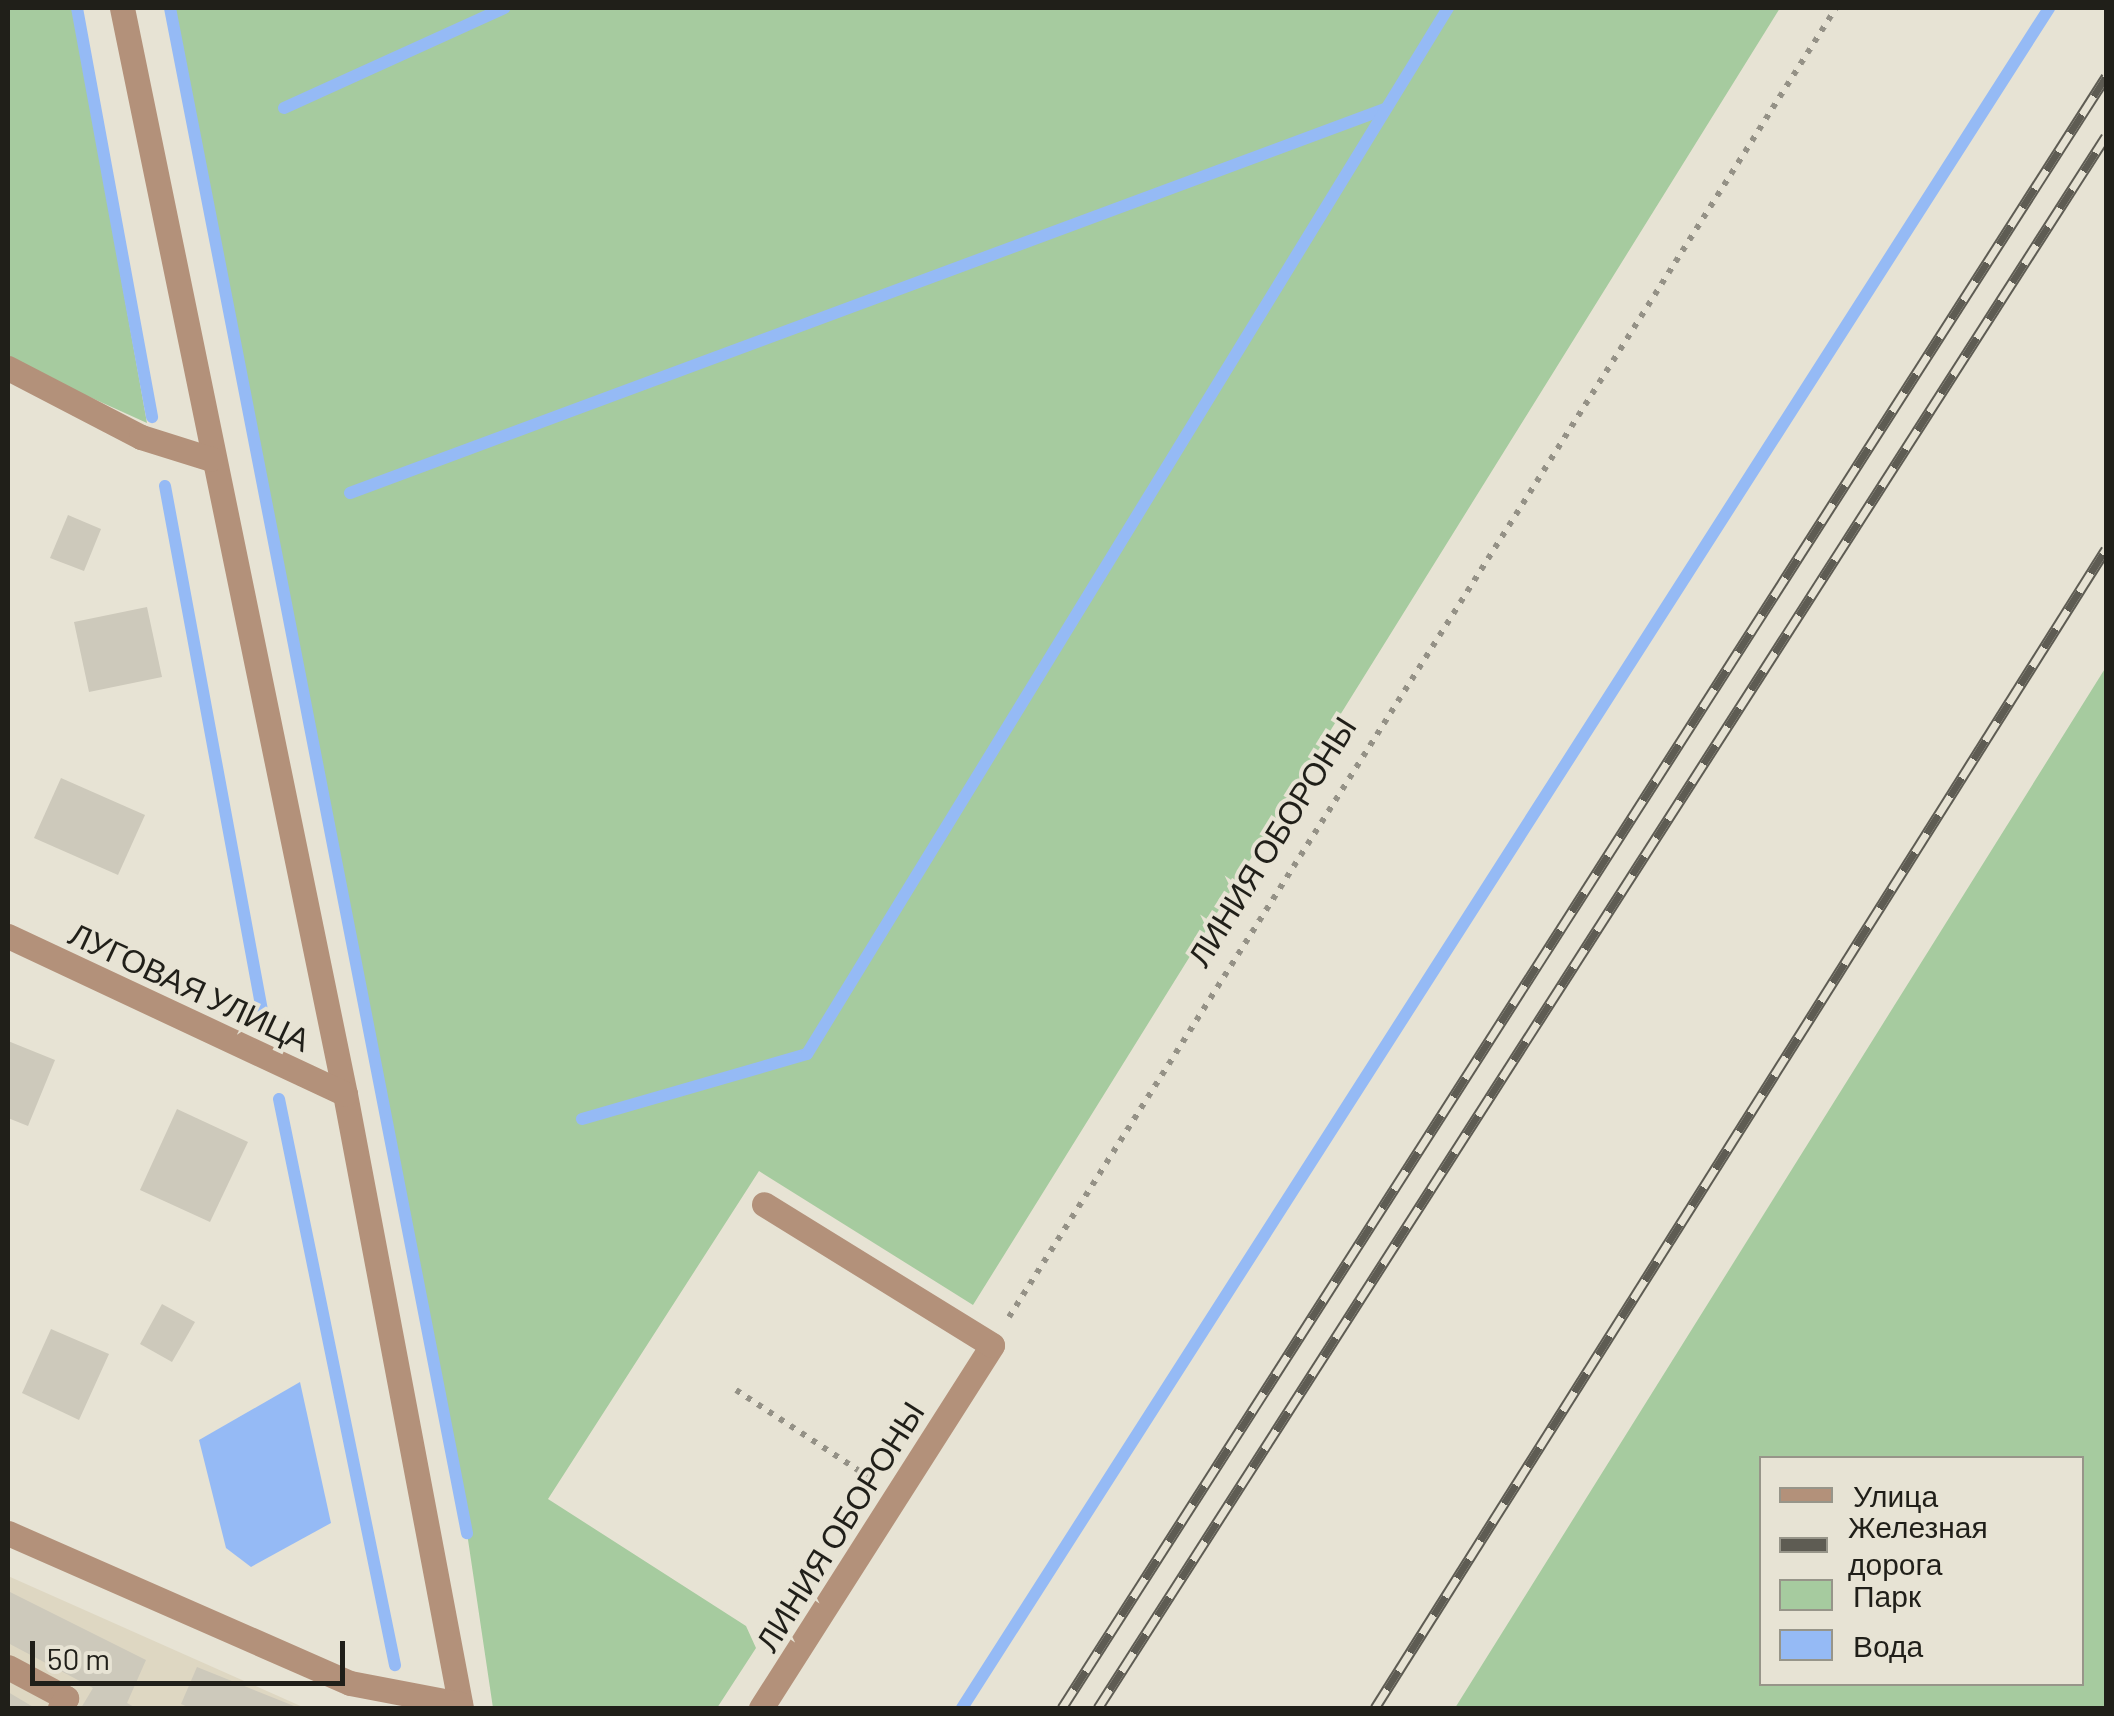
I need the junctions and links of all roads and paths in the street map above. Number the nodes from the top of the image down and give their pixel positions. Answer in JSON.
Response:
{"nodes":[{"id":1,"x":122,"y":8,"type":"edge"},
{"id":2,"x":1836,"y":8,"type":"edge"},
{"id":3,"x":8,"y":368,"type":"edge"},
{"id":4,"x":212,"y":458,"type":"junction"},
{"id":5,"x":8,"y":936,"type":"edge"},
{"id":6,"x":344,"y":1094,"type":"junction"},
{"id":7,"x":764,"y":1204,"type":"dead end"},
{"id":8,"x":992,"y":1345,"type":"junction"},
{"id":9,"x":736,"y":1390,"type":"dead end"},
{"id":10,"x":896,"y":1496,"type":"junction"},
{"id":11,"x":8,"y":1533,"type":"edge"},
{"id":12,"x":8,"y":1667,"type":"edge"},
{"id":13,"x":461,"y":1706,"type":"edge"},
{"id":14,"x":60,"y":1708,"type":"edge"},
{"id":15,"x":762,"y":1708,"type":"edge"}],
"edges":[{"from":1,"to":4,"type":"street"},
{"from":2,"to":8,"type":"path","name":"ЛИНИЯ ОБОРОНЫ"},
{"from":3,"to":4,"type":"street"},
{"from":4,"to":6,"type":"street"},
{"from":5,"to":6,"type":"street","name":"ЛУГОВАЯ УЛИЦА"},
{"from":6,"to":13,"type":"street"},
{"from":7,"to":8,"type":"street"},
{"from":8,"to":10,"type":"street","name":"ЛИНИЯ ОБОРОНЫ"},
{"from":9,"to":10,"type":"path"},
{"from":10,"to":15,"type":"street","name":"ЛИНИЯ ОБОРОНЫ"},
{"from":11,"to":13,"type":"street"},
{"from":12,"to":14,"type":"street"}]}
